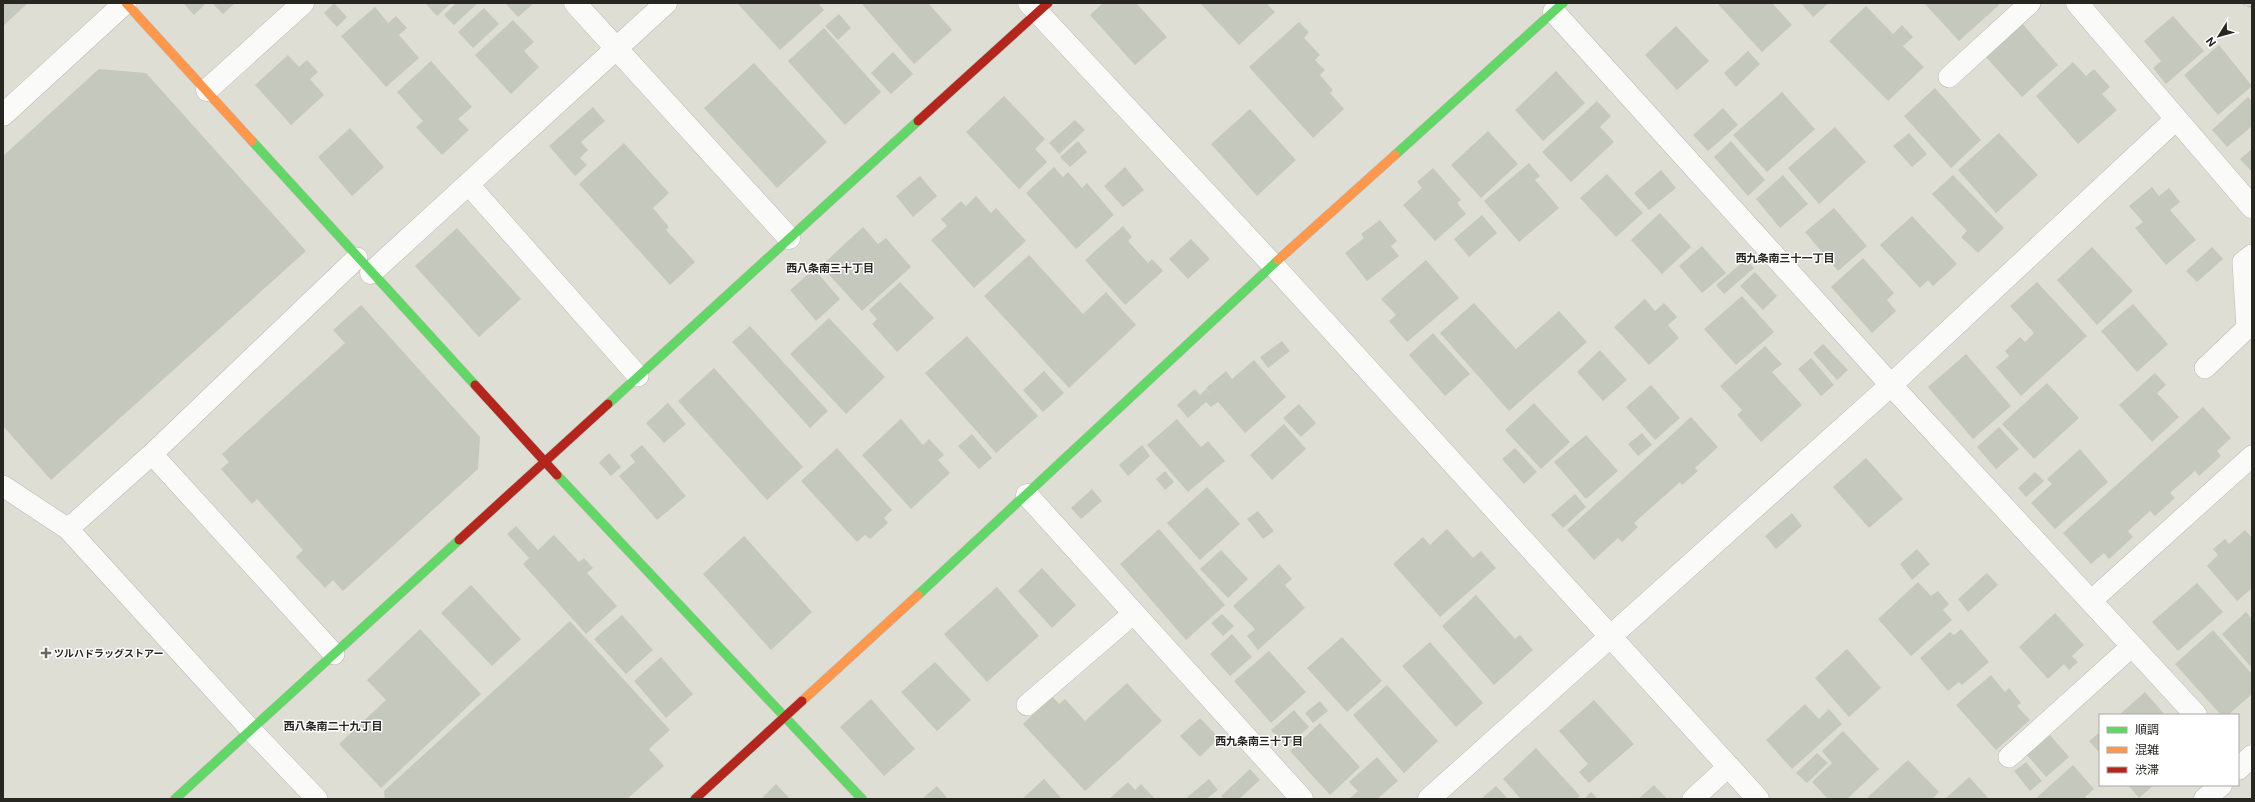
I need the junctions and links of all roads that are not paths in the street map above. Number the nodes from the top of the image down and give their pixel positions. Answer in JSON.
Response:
{"nodes":[{"id":1,"x":126,"y":3,"type":"edge"},
{"id":2,"x":302,"y":3,"type":"edge"},
{"id":3,"x":575,"y":3,"type":"edge"},
{"id":4,"x":666,"y":3,"type":"edge"},
{"id":5,"x":2030,"y":3,"type":"edge"},
{"id":6,"x":2077,"y":3,"type":"edge"},
{"id":7,"x":1038,"y":6,"type":"edge"},
{"id":8,"x":1558,"y":7,"type":"edge"},
{"id":9,"x":616,"y":49,"type":"junction"},
{"id":10,"x":1949,"y":77,"type":"dead end"},
{"id":11,"x":207,"y":90,"type":"junction"},
{"id":12,"x":3,"y":115,"type":"edge"},
{"id":13,"x":2176,"y":119,"type":"junction"},
{"id":14,"x":468,"y":184,"type":"junction"},
{"id":15,"x":2252,"y":206,"type":"edge"},
{"id":16,"x":789,"y":238,"type":"junction"},
{"id":17,"x":2252,"y":255,"type":"edge"},
{"id":18,"x":364,"y":265,"type":"junction"},
{"id":19,"x":1273,"y":265,"type":"junction"},
{"id":20,"x":2205,"y":368,"type":"dead end"},
{"id":21,"x":638,"y":376,"type":"junction"},
{"id":22,"x":1891,"y":385,"type":"junction"},
{"id":23,"x":152,"y":454,"type":"junction"},
{"id":24,"x":2252,"y":456,"type":"edge"},
{"id":25,"x":544,"y":461,"type":"junction"},
{"id":26,"x":3,"y":486,"type":"edge"},
{"id":27,"x":1027,"y":495,"type":"junction"},
{"id":28,"x":68,"y":529,"type":"junction"},
{"id":29,"x":2091,"y":601,"type":"junction"},
{"id":30,"x":1134,"y":612,"type":"junction"},
{"id":31,"x":1611,"y":636,"type":"junction"},
{"id":32,"x":2132,"y":646,"type":"junction"},
{"id":33,"x":334,"y":654,"type":"junction"},
{"id":34,"x":1027,"y":706,"type":"dead end"},
{"id":35,"x":2195,"y":714,"type":"edge"},
{"id":36,"x":785,"y":716,"type":"junction"},
{"id":37,"x":251,"y":730,"type":"junction"},
{"id":38,"x":2009,"y":757,"type":"dead end"},
{"id":39,"x":1729,"y":766,"type":"junction"},
{"id":40,"x":2220,"y":786,"type":"edge"},
{"id":41,"x":175,"y":799,"type":"edge"},
{"id":42,"x":317,"y":799,"type":"edge"},
{"id":43,"x":695,"y":799,"type":"edge"},
{"id":44,"x":862,"y":799,"type":"edge"},
{"id":45,"x":1302,"y":799,"type":"edge"},
{"id":46,"x":1429,"y":799,"type":"edge"},
{"id":47,"x":1693,"y":799,"type":"edge"},
{"id":48,"x":1758,"y":799,"type":"edge"},
{"id":49,"x":2205,"y":799,"type":"edge"}],
"edges":[{"from":1,"to":11,"type":"street"},
{"from":1,"to":12,"type":"street"},
{"from":2,"to":11,"type":"street"},
{"from":3,"to":9,"type":"street"},
{"from":4,"to":9,"type":"street"},
{"from":5,"to":10,"type":"lane"},
{"from":6,"to":13,"type":"street"},
{"from":7,"to":16,"type":"street"},
{"from":7,"to":19,"type":"street"},
{"from":8,"to":19,"type":"street"},
{"from":8,"to":22,"type":"street"},
{"from":9,"to":14,"type":"street"},
{"from":9,"to":16,"type":"street"},
{"from":11,"to":18,"type":"street"},
{"from":13,"to":15,"type":"street"},
{"from":13,"to":22,"type":"street"},
{"from":14,"to":18,"type":"street"},
{"from":14,"to":21,"type":"lane"},
{"from":16,"to":21,"type":"street"},
{"from":17,"to":20,"type":"lane"},
{"from":18,"to":23,"type":"lane"},
{"from":18,"to":25,"type":"street"},
{"from":19,"to":27,"type":"street"},
{"from":19,"to":31,"type":"street"},
{"from":21,"to":25,"type":"street"},
{"from":22,"to":29,"type":"street"},
{"from":22,"to":31,"type":"street"},
{"from":23,"to":28,"type":"lane"},
{"from":23,"to":33,"type":"lane"},
{"from":24,"to":29,"type":"lane"},
{"from":25,"to":33,"type":"street"},
{"from":25,"to":36,"type":"street"},
{"from":26,"to":28,"type":"lane"},
{"from":27,"to":30,"type":"street"},
{"from":27,"to":36,"type":"street"},
{"from":28,"to":37,"type":"lane"},
{"from":29,"to":32,"type":"street"},
{"from":30,"to":34,"type":"lane"},
{"from":30,"to":45,"type":"street"},
{"from":31,"to":39,"type":"street"},
{"from":31,"to":46,"type":"street"},
{"from":32,"to":35,"type":"street"},
{"from":32,"to":38,"type":"lane"},
{"from":33,"to":37,"type":"street"},
{"from":36,"to":43,"type":"street"},
{"from":36,"to":44,"type":"street"},
{"from":37,"to":41,"type":"street"},
{"from":37,"to":42,"type":"lane"},
{"from":39,"to":47,"type":"lane"},
{"from":39,"to":48,"type":"street"},
{"from":40,"to":49,"type":"street"}]}
